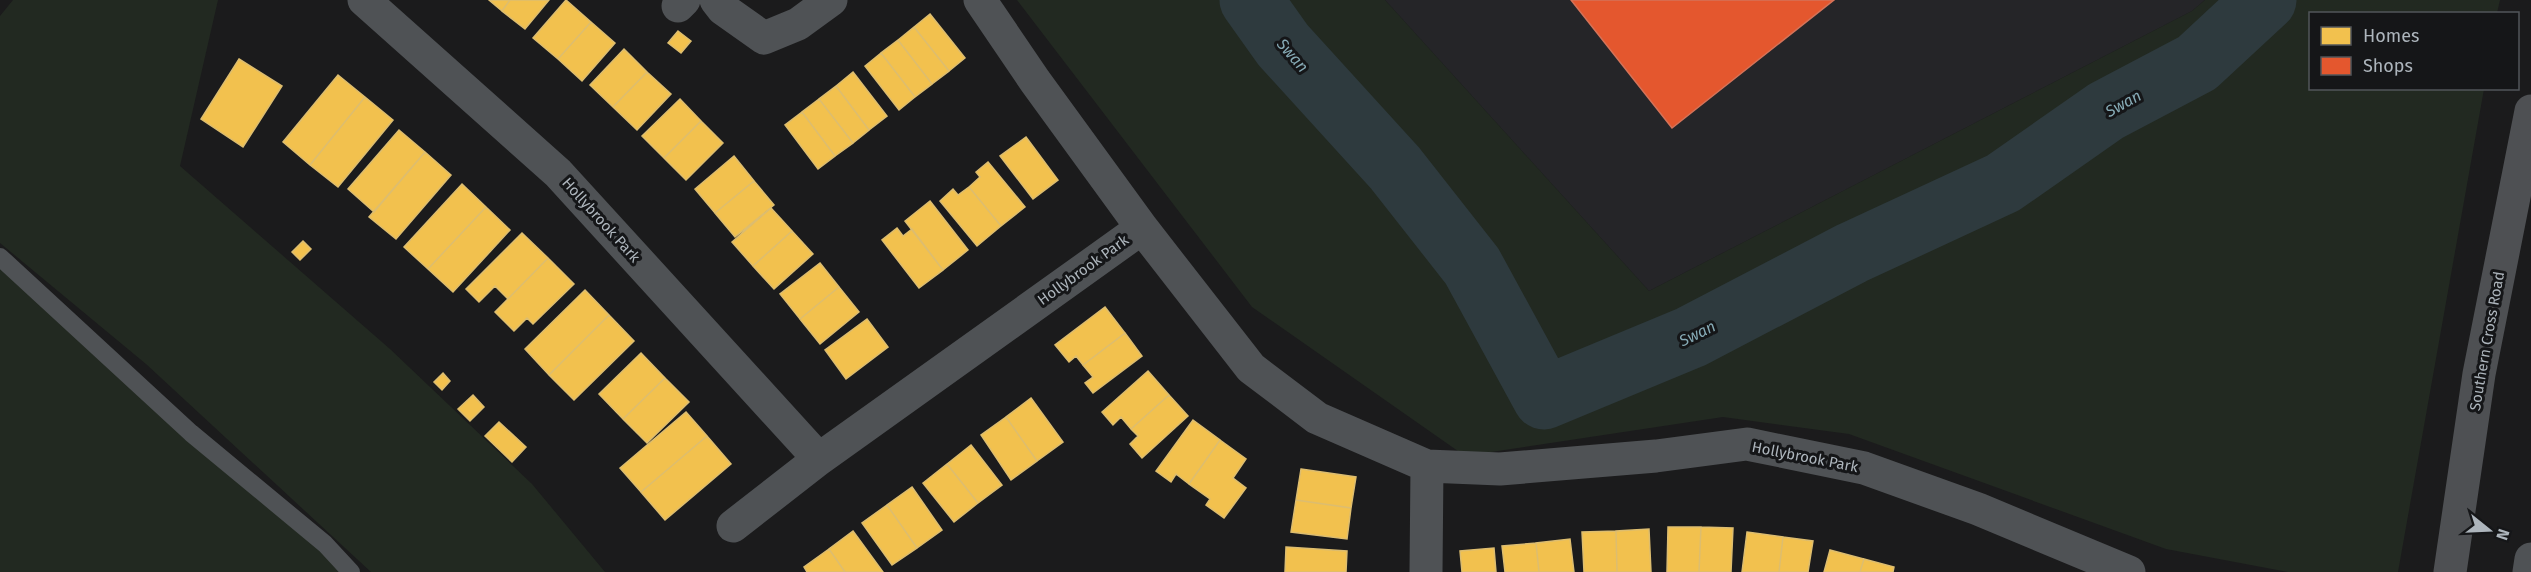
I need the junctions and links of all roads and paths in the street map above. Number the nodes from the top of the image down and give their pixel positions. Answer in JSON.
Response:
{"nodes":[{"id":1,"x":364,"y":0,"type":"edge"},
{"id":2,"x":716,"y":0,"type":"edge"},
{"id":3,"x":831,"y":0,"type":"edge"},
{"id":4,"x":980,"y":0,"type":"edge"},
{"id":5,"x":2531,"y":111,"type":"edge"},
{"id":6,"x":1142,"y":228,"type":"junction"},
{"id":7,"x":0,"y":257,"type":"edge"},
{"id":8,"x":819,"y":459,"type":"junction"},
{"id":9,"x":1427,"y":466,"type":"junction"},
{"id":10,"x":733,"y":526,"type":"dead end"},
{"id":11,"x":2531,"y":560,"type":"edge"},
{"id":12,"x":351,"y":572,"type":"edge"},
{"id":13,"x":1426,"y":572,"type":"edge"},
{"id":14,"x":2129,"y":572,"type":"edge"},
{"id":15,"x":2450,"y":572,"type":"edge"},
{"id":16,"x":2529,"y":572,"type":"edge"}],
"edges":[{"from":1,"to":8,"type":"street","name":"Hollybrook Park"},
{"from":2,"to":3,"type":"street"},
{"from":4,"to":6,"type":"street","name":"Hollybrook Park"},
{"from":5,"to":15,"type":"main road","name":"Southern Cross Road"},
{"from":6,"to":8,"type":"street","name":"Hollybrook Park"},
{"from":6,"to":9,"type":"street","name":"Hollybrook Park"},
{"from":7,"to":12,"type":"lane"},
{"from":8,"to":10,"type":"street","name":"Hollybrook Park"},
{"from":9,"to":13,"type":"street"},
{"from":9,"to":14,"type":"street","name":"Hollybrook Park"},
{"from":11,"to":16,"type":"street"}]}
